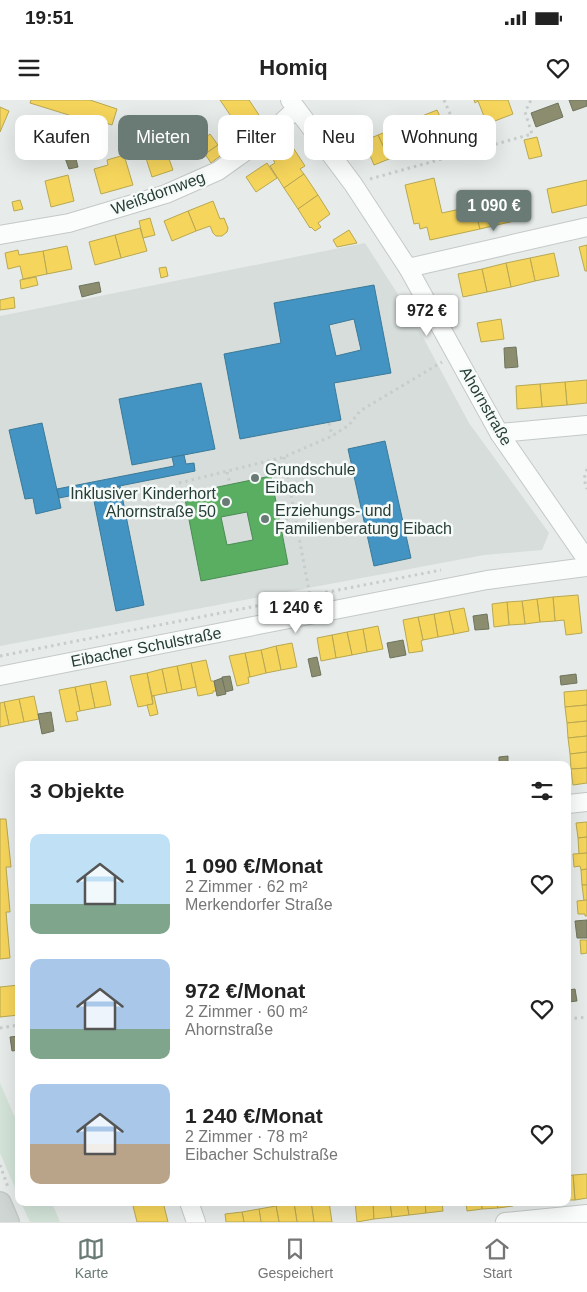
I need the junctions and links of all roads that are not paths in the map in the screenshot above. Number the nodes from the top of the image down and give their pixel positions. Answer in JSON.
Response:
{"nodes":[{"id":1,"x":293,"y":104,"type":"edge"},
{"id":2,"x":587,"y":227,"type":"edge"},
{"id":3,"x":0,"y":235,"type":"edge"},
{"id":4,"x":408,"y":268,"type":"junction"},
{"id":5,"x":587,"y":425,"type":"edge"},
{"id":6,"x":499,"y":433,"type":"junction"},
{"id":7,"x":587,"y":560,"type":"edge"},
{"id":8,"x":587,"y":567,"type":"edge"},
{"id":9,"x":0,"y":676,"type":"edge"},
{"id":10,"x":587,"y":802,"type":"edge"},
{"id":11,"x":571,"y":804,"type":"edge"},
{"id":12,"x":0,"y":1203,"type":"edge"},
{"id":13,"x":190,"y":1206,"type":"edge"},
{"id":14,"x":587,"y":1214,"type":"edge"},
{"id":15,"x":8,"y":1222,"type":"edge"},
{"id":16,"x":196,"y":1222,"type":"edge"},
{"id":17,"x":506,"y":1222,"type":"edge"}],
"edges":[{"from":1,"to":3,"type":"street","name":"Weißdornweg"},
{"from":1,"to":4,"type":"street","name":"Ahornstraße"},
{"from":2,"to":4,"type":"street"},
{"from":4,"to":6,"type":"street","name":"Ahornstraße"},
{"from":5,"to":6,"type":"street"},
{"from":6,"to":7,"type":"street","name":"Ahornstraße"},
{"from":8,"to":9,"type":"street","name":"Eibacher Schulstraße"},
{"from":10,"to":11,"type":"street"},
{"from":12,"to":15,"type":"main road"},
{"from":13,"to":16,"type":"street"},
{"from":14,"to":17,"type":"street"}]}
